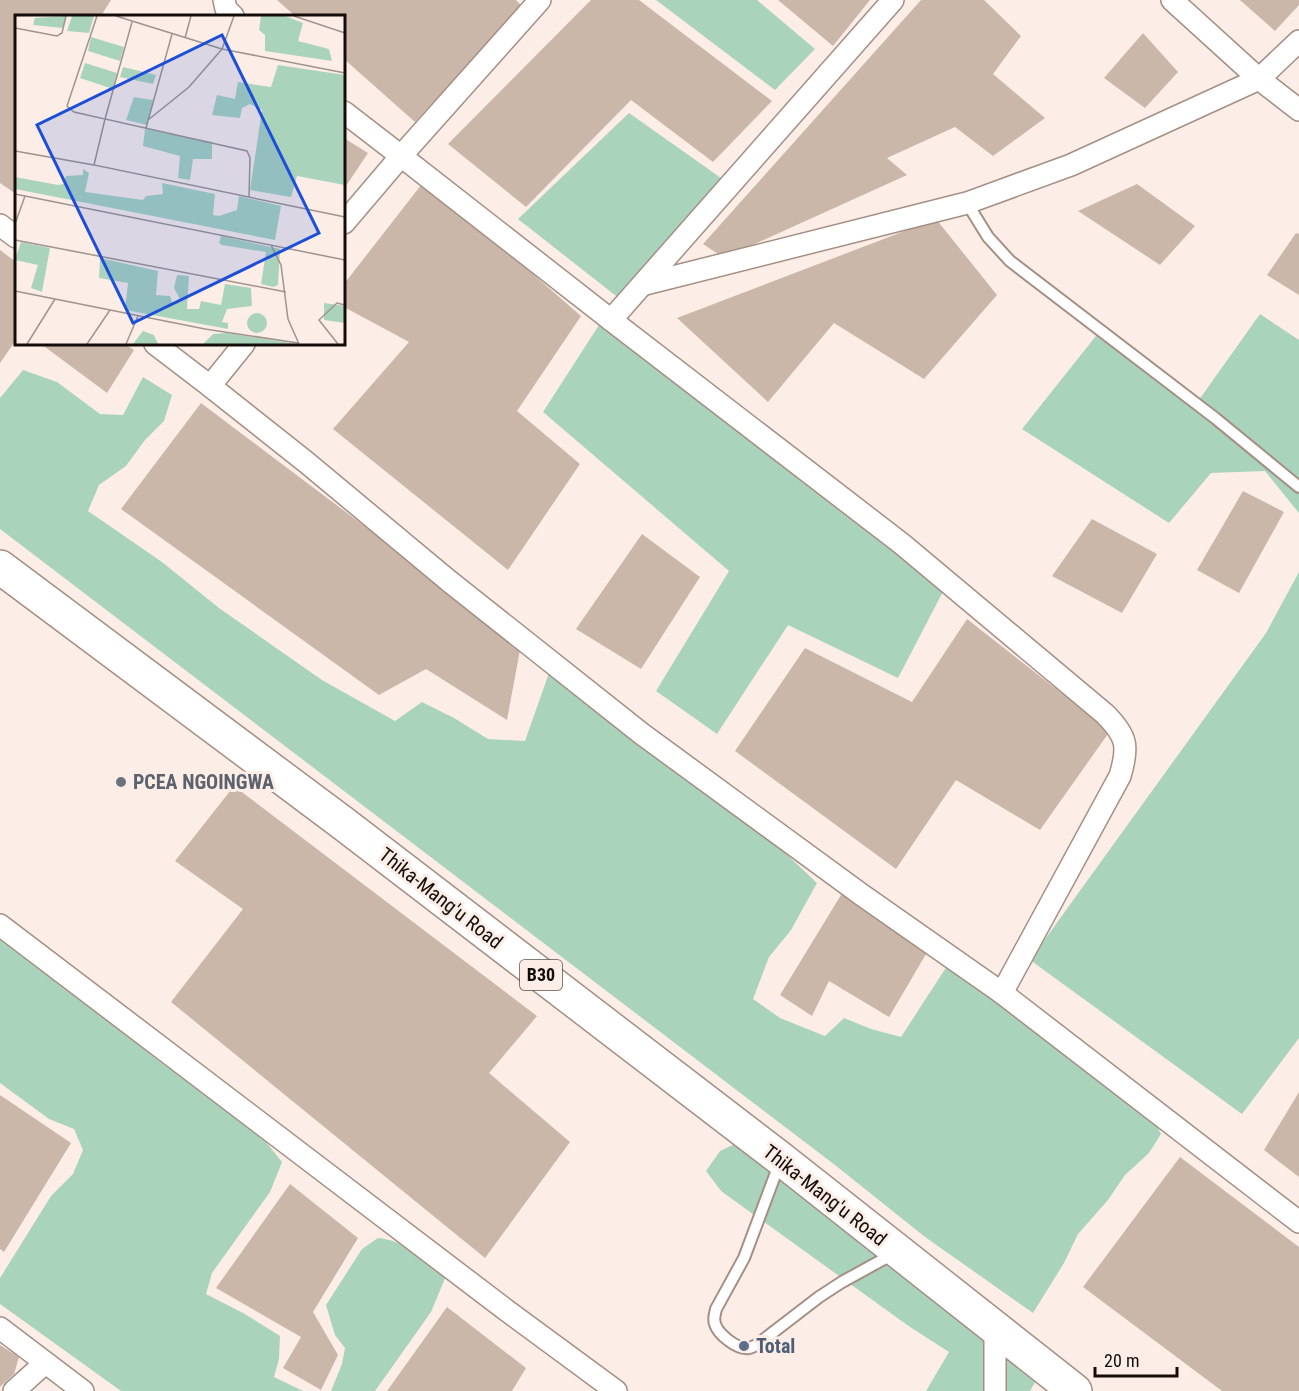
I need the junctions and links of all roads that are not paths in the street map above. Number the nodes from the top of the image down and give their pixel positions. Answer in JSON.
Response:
{"nodes":[{"id":1,"x":224,"y":0,"type":"edge"},
{"id":2,"x":540,"y":0,"type":"edge"},
{"id":3,"x":893,"y":0,"type":"edge"},
{"id":4,"x":1172,"y":0,"type":"edge"},
{"id":5,"x":232,"y":15,"type":"edge"},
{"id":6,"x":1299,"y":41,"type":"edge"},
{"id":7,"x":1259,"y":79,"type":"junction"},
{"id":8,"x":1299,"y":110,"type":"edge"},
{"id":9,"x":345,"y":113,"type":"edge"},
{"id":10,"x":400,"y":156,"type":"junction"},
{"id":11,"x":966,"y":203,"type":"junction"},
{"id":12,"x":345,"y":222,"type":"edge"},
{"id":13,"x":0,"y":225,"type":"edge"},
{"id":14,"x":15,"y":236,"type":"edge"},
{"id":15,"x":645,"y":284,"type":"junction"},
{"id":16,"x":611,"y":320,"type":"junction"},
{"id":17,"x":156,"y":345,"type":"edge"},
{"id":18,"x":243,"y":345,"type":"edge"},
{"id":19,"x":210,"y":386,"type":"junction"},
{"id":20,"x":1299,"y":487,"type":"edge"},
{"id":21,"x":0,"y":567,"type":"edge"},
{"id":22,"x":0,"y":925,"type":"edge"},
{"id":23,"x":1002,"y":993,"type":"junction"},
{"id":24,"x":781,"y":1159,"type":"junction"},
{"id":25,"x":1299,"y":1222,"type":"edge"},
{"id":26,"x":898,"y":1252,"type":"junction"},
{"id":27,"x":0,"y":1328,"type":"edge"},
{"id":28,"x":995,"y":1329,"type":"junction"},
{"id":29,"x":45,"y":1363,"type":"junction"},
{"id":30,"x":1067,"y":1389,"type":"edge"},
{"id":31,"x":14,"y":1391,"type":"edge"},
{"id":32,"x":83,"y":1391,"type":"edge"},
{"id":33,"x":616,"y":1391,"type":"edge"},
{"id":34,"x":995,"y":1391,"type":"edge"}],
"edges":[{"from":1,"to":5,"type":"street"},
{"from":2,"to":10,"type":"street"},
{"from":3,"to":15,"type":"street"},
{"from":4,"to":7,"type":"street"},
{"from":6,"to":7,"type":"street"},
{"from":7,"to":8,"type":"street"},
{"from":7,"to":11,"type":"street"},
{"from":9,"to":10,"type":"street"},
{"from":10,"to":12,"type":"street"},
{"from":10,"to":16,"type":"street"},
{"from":11,"to":15,"type":"street"},
{"from":11,"to":20,"type":"lane"},
{"from":13,"to":14,"type":"street"},
{"from":15,"to":16,"type":"street"},
{"from":16,"to":23,"type":"street"},
{"from":17,"to":19,"type":"street"},
{"from":18,"to":19,"type":"street"},
{"from":19,"to":23,"type":"street"},
{"from":21,"to":24,"type":"highway","name":"Thika-Mang'u Road","number":"B30"},
{"from":22,"to":33,"type":"street"},
{"from":23,"to":25,"type":"street"},
{"from":24,"to":26,"type":"highway","name":"Thika-Mang'u Road","number":"B30"},
{"from":24,"to":26,"type":"lane"},
{"from":26,"to":28,"type":"highway","name":"Thika-Mang'u Road","number":"B30"},
{"from":27,"to":29,"type":"street"},
{"from":28,"to":30,"type":"highway","name":"Thika-Mang'u Road","number":"B30"},
{"from":28,"to":34,"type":"street"},
{"from":29,"to":31,"type":"street"},
{"from":29,"to":32,"type":"street"}]}
